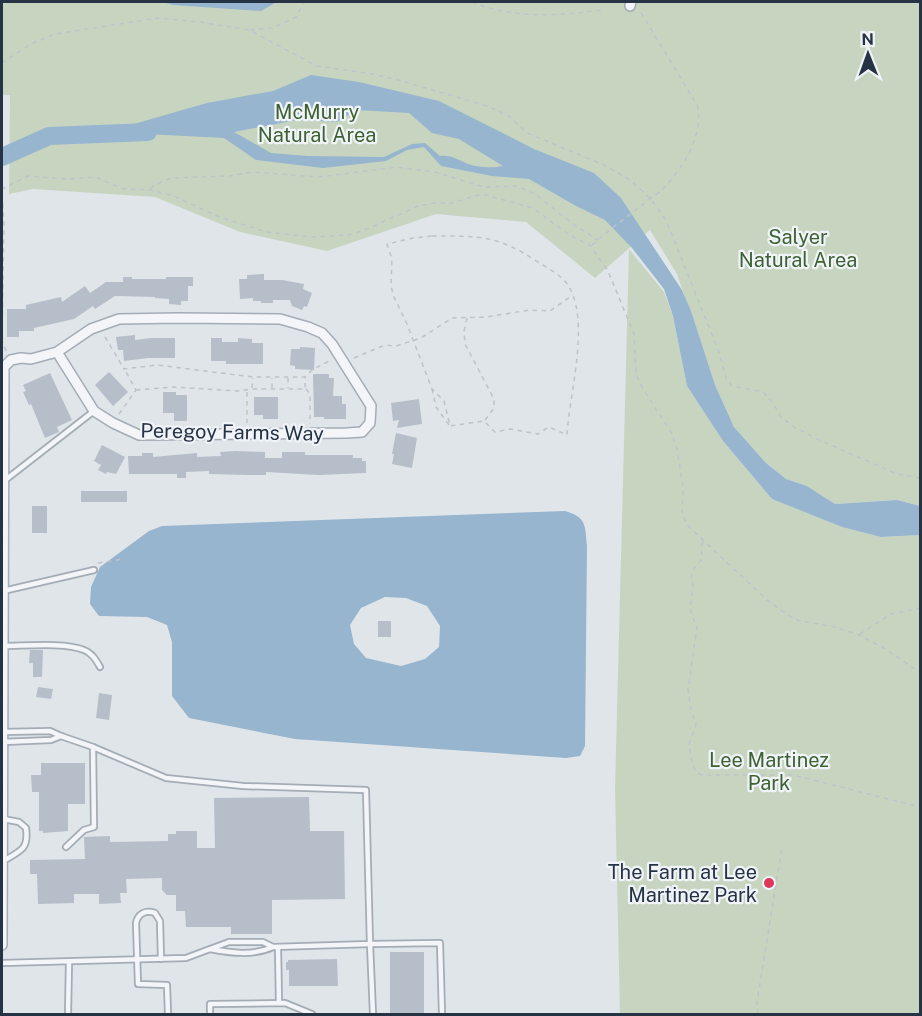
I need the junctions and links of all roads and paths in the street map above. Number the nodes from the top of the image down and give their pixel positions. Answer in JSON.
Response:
{"nodes":[{"id":1,"x":304,"y":2,"type":"edge"},
{"id":2,"x":472,"y":2,"type":"edge"},
{"id":3,"x":632,"y":4,"type":"edge"},
{"id":4,"x":602,"y":10,"type":"dead end"},
{"id":5,"x":249,"y":30,"type":"junction"},
{"id":6,"x":2,"y":63,"type":"edge"},
{"id":7,"x":2,"y":189,"type":"edge"},
{"id":8,"x":150,"y":190,"type":"junction"},
{"id":9,"x":650,"y":198,"type":"junction"},
{"id":10,"x":598,"y":240,"type":"junction"},
{"id":11,"x":591,"y":246,"type":"junction"},
{"id":12,"x":573,"y":295,"type":"junction"},
{"id":13,"x":467,"y":317,"type":"junction"},
{"id":14,"x":105,"y":337,"type":"dead end"},
{"id":15,"x":412,"y":340,"type":"junction"},
{"id":16,"x":57,"y":352,"type":"junction"},
{"id":17,"x":354,"y":358,"type":"dead end"},
{"id":18,"x":11,"y":360,"type":"junction"},
{"id":19,"x":329,"y":361,"type":"dead end"},
{"id":20,"x":124,"y":369,"type":"junction"},
{"id":21,"x":3,"y":375,"type":"edge"},
{"id":22,"x":253,"y":377,"type":"junction"},
{"id":23,"x":272,"y":377,"type":"junction"},
{"id":24,"x":288,"y":377,"type":"junction"},
{"id":25,"x":305,"y":377,"type":"junction"},
{"id":26,"x":288,"y":388,"type":"junction"},
{"id":27,"x":305,"y":388,"type":"junction"},
{"id":28,"x":252,"y":389,"type":"junction"},
{"id":29,"x":272,"y":389,"type":"junction"},
{"id":30,"x":432,"y":389,"type":"junction"},
{"id":31,"x":136,"y":390,"type":"junction"},
{"id":32,"x":247,"y":391,"type":"junction"},
{"id":33,"x":94,"y":411,"type":"junction"},
{"id":34,"x":117,"y":417,"type":"dead end"},
{"id":35,"x":484,"y":421,"type":"junction"},
{"id":36,"x":310,"y":424,"type":"dead end"},
{"id":37,"x":247,"y":425,"type":"dead end"},
{"id":38,"x":450,"y":426,"type":"junction"},
{"id":39,"x":921,"y":478,"type":"edge"},
{"id":40,"x":3,"y":482,"type":"junction"},
{"id":41,"x":2,"y":522,"type":"edge"},
{"id":42,"x":704,"y":542,"type":"junction"},
{"id":43,"x":124,"y":559,"type":"dead end"},
{"id":44,"x":92,"y":571,"type":"joint"},
{"id":45,"x":3,"y":591,"type":"junction"},
{"id":46,"x":921,"y":608,"type":"edge"},
{"id":47,"x":859,"y":634,"type":"junction"},
{"id":48,"x":3,"y":646,"type":"junction"},
{"id":49,"x":100,"y":667,"type":"dead end"},
{"id":50,"x":921,"y":672,"type":"edge"},
{"id":51,"x":2,"y":736,"type":"edge"},
{"id":52,"x":61,"y":736,"type":"junction"},
{"id":53,"x":93,"y":747,"type":"junction"},
{"id":54,"x":921,"y":807,"type":"edge"},
{"id":55,"x":3,"y":819,"type":"edge"},
{"id":56,"x":2,"y":834,"type":"edge"},
{"id":57,"x":66,"y":847,"type":"dead end"},
{"id":58,"x":782,"y":847,"type":"dead end"},
{"id":59,"x":3,"y":861,"type":"edge"},
{"id":60,"x":370,"y":944,"type":"junction"},
{"id":61,"x":2,"y":945,"type":"edge"},
{"id":62,"x":275,"y":947,"type":"junction"},
{"id":63,"x":210,"y":948,"type":"junction"},
{"id":64,"x":161,"y":959,"type":"junction"},
{"id":65,"x":137,"y":960,"type":"junction"},
{"id":66,"x":69,"y":962,"type":"junction"},
{"id":67,"x":2,"y":963,"type":"edge"},
{"id":68,"x":279,"y":1003,"type":"junction"},
{"id":69,"x":68,"y":1014,"type":"edge"},
{"id":70,"x":168,"y":1014,"type":"edge"},
{"id":71,"x":210,"y":1014,"type":"edge"},
{"id":72,"x":312,"y":1014,"type":"edge"},
{"id":73,"x":373,"y":1014,"type":"edge"},
{"id":74,"x":442,"y":1014,"type":"edge"},
{"id":75,"x":758,"y":1014,"type":"edge"}],
"edges":[{"from":1,"to":5,"type":"path"},
{"from":2,"to":4,"type":"path"},
{"from":3,"to":9,"type":"path"},
{"from":5,"to":6,"type":"path"},
{"from":5,"to":9,"type":"path"},
{"from":7,"to":8,"type":"path"},
{"from":7,"to":18,"type":"path"},
{"from":8,"to":10,"type":"path"},
{"from":8,"to":11,"type":"path"},
{"from":9,"to":10,"type":"path"},
{"from":9,"to":39,"type":"path"},
{"from":10,"to":11,"type":"path"},
{"from":11,"to":42,"type":"path"},
{"from":12,"to":13,"type":"path"},
{"from":12,"to":15,"type":"path"},
{"from":12,"to":35,"type":"path"},
{"from":13,"to":15,"type":"path"},
{"from":13,"to":35,"type":"path"},
{"from":14,"to":20,"type":"path"},
{"from":15,"to":17,"type":"path"},
{"from":15,"to":30,"type":"path"},
{"from":16,"to":18,"type":"street"},
{"from":16,"to":33,"type":"street","name":"Peregoy Farms Way"},
{"from":16,"to":33,"type":"street","name":"Peregoy Farms Way"},
{"from":18,"to":21,"type":"street"},
{"from":19,"to":25,"type":"path"},
{"from":20,"to":22,"type":"path"},
{"from":20,"to":31,"type":"path"},
{"from":21,"to":40,"type":"street"},
{"from":22,"to":23,"type":"path"},
{"from":22,"to":28,"type":"path"},
{"from":23,"to":24,"type":"path"},
{"from":23,"to":29,"type":"path"},
{"from":24,"to":25,"type":"path"},
{"from":24,"to":26,"type":"path"},
{"from":25,"to":27,"type":"path"},
{"from":26,"to":27,"type":"path"},
{"from":26,"to":29,"type":"path"},
{"from":27,"to":36,"type":"path"},
{"from":28,"to":29,"type":"path"},
{"from":28,"to":32,"type":"path"},
{"from":30,"to":38,"type":"path"},
{"from":30,"to":38,"type":"path"},
{"from":31,"to":32,"type":"path"},
{"from":31,"to":34,"type":"path"},
{"from":32,"to":37,"type":"path"},
{"from":33,"to":40,"type":"lane"},
{"from":35,"to":38,"type":"path"},
{"from":40,"to":41,"type":"street"},
{"from":41,"to":45,"type":"street"},
{"from":42,"to":47,"type":"path"},
{"from":42,"to":54,"type":"path"},
{"from":43,"to":44,"type":"path"},
{"from":44,"to":45,"type":"lane"},
{"from":45,"to":48,"type":"street"},
{"from":46,"to":47,"type":"path"},
{"from":47,"to":50,"type":"path"},
{"from":48,"to":49,"type":"lane"},
{"from":48,"to":51,"type":"street"},
{"from":51,"to":52,"type":"lane"},
{"from":51,"to":52,"type":"lane"},
{"from":51,"to":55,"type":"street"},
{"from":52,"to":53,"type":"lane"},
{"from":53,"to":57,"type":"lane"},
{"from":53,"to":60,"type":"lane"},
{"from":55,"to":56,"type":"street"},
{"from":55,"to":59,"type":"lane"},
{"from":56,"to":59,"type":"street"},
{"from":58,"to":75,"type":"path"},
{"from":59,"to":61,"type":"street"},
{"from":60,"to":62,"type":"lane"},
{"from":60,"to":73,"type":"lane"},
{"from":60,"to":74,"type":"lane"},
{"from":62,"to":63,"type":"lane"},
{"from":62,"to":63,"type":"lane"},
{"from":62,"to":68,"type":"lane"},
{"from":63,"to":64,"type":"lane"},
{"from":64,"to":65,"type":"lane"},
{"from":64,"to":65,"type":"lane"},
{"from":65,"to":66,"type":"lane"},
{"from":65,"to":70,"type":"lane"},
{"from":66,"to":67,"type":"lane"},
{"from":66,"to":69,"type":"lane"},
{"from":68,"to":71,"type":"lane"},
{"from":68,"to":72,"type":"lane"}]}
